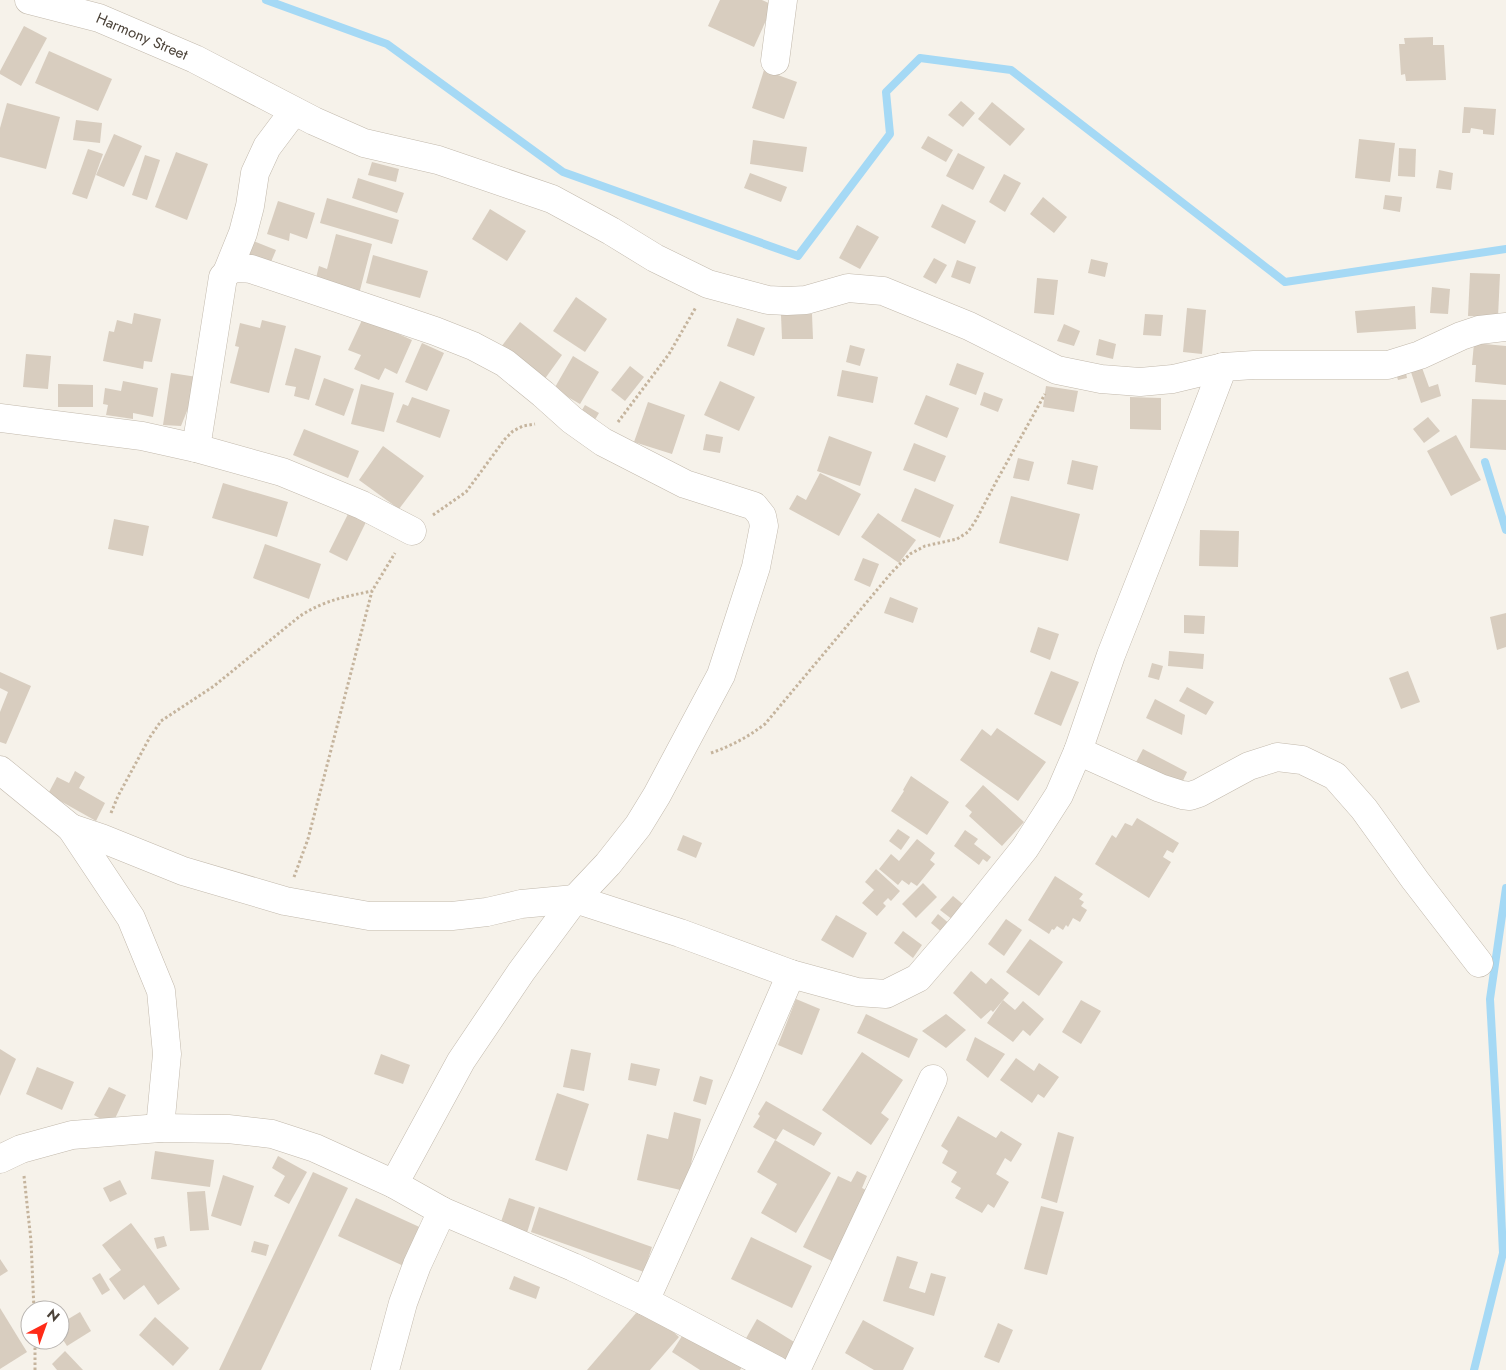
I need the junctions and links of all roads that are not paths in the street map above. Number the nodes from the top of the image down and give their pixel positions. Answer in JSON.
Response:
{"nodes":[{"id":1,"x":29,"y":0,"type":"edge"},
{"id":2,"x":783,"y":0,"type":"edge"},
{"id":3,"x":775,"y":61,"type":"dead end"},
{"id":4,"x":294,"y":111,"type":"junction"},
{"id":5,"x":228,"y":270,"type":"junction"},
{"id":6,"x":1506,"y":327,"type":"edge"},
{"id":7,"x":1222,"y":367,"type":"junction"},
{"id":8,"x":0,"y":418,"type":"edge"},
{"id":9,"x":196,"y":448,"type":"junction"},
{"id":10,"x":412,"y":531,"type":"road end"},
{"id":11,"x":1078,"y":751,"type":"junction"},
{"id":12,"x":0,"y":770,"type":"edge"},
{"id":13,"x":71,"y":828,"type":"junction"},
{"id":14,"x":575,"y":899,"type":"junction"},
{"id":15,"x":1479,"y":963,"type":"dead end"},
{"id":16,"x":791,"y":974,"type":"junction"},
{"id":17,"x":933,"y":1079,"type":"dead end"},
{"id":18,"x":160,"y":1128,"type":"junction"},
{"id":19,"x":11,"y":1154,"type":"edge"},
{"id":20,"x":394,"y":1184,"type":"junction"},
{"id":21,"x":442,"y":1211,"type":"junction"},
{"id":22,"x":645,"y":1301,"type":"junction"},
{"id":23,"x":385,"y":1370,"type":"edge"},
{"id":24,"x":776,"y":1370,"type":"edge"},
{"id":25,"x":796,"y":1370,"type":"edge"}],
"edges":[{"from":1,"to":4,"type":"street","name":"Harmony Street"},
{"from":2,"to":3,"type":"street"},
{"from":4,"to":5,"type":"street"},
{"from":4,"to":7,"type":"street","name":"Harmony Street"},
{"from":5,"to":9,"type":"street"},
{"from":5,"to":14,"type":"street"},
{"from":6,"to":7,"type":"street","name":"Harmony Street"},
{"from":7,"to":11,"type":"street"},
{"from":8,"to":9,"type":"street"},
{"from":9,"to":10,"type":"street"},
{"from":11,"to":15,"type":"street"},
{"from":11,"to":16,"type":"street"},
{"from":12,"to":13,"type":"street"},
{"from":13,"to":14,"type":"street"},
{"from":13,"to":18,"type":"street"},
{"from":14,"to":16,"type":"street"},
{"from":14,"to":20,"type":"street"},
{"from":16,"to":22,"type":"street"},
{"from":17,"to":25,"type":"street"},
{"from":18,"to":19,"type":"street"},
{"from":18,"to":20,"type":"street"},
{"from":20,"to":21,"type":"street"},
{"from":21,"to":22,"type":"street"},
{"from":21,"to":23,"type":"street"},
{"from":22,"to":24,"type":"street"}]}
